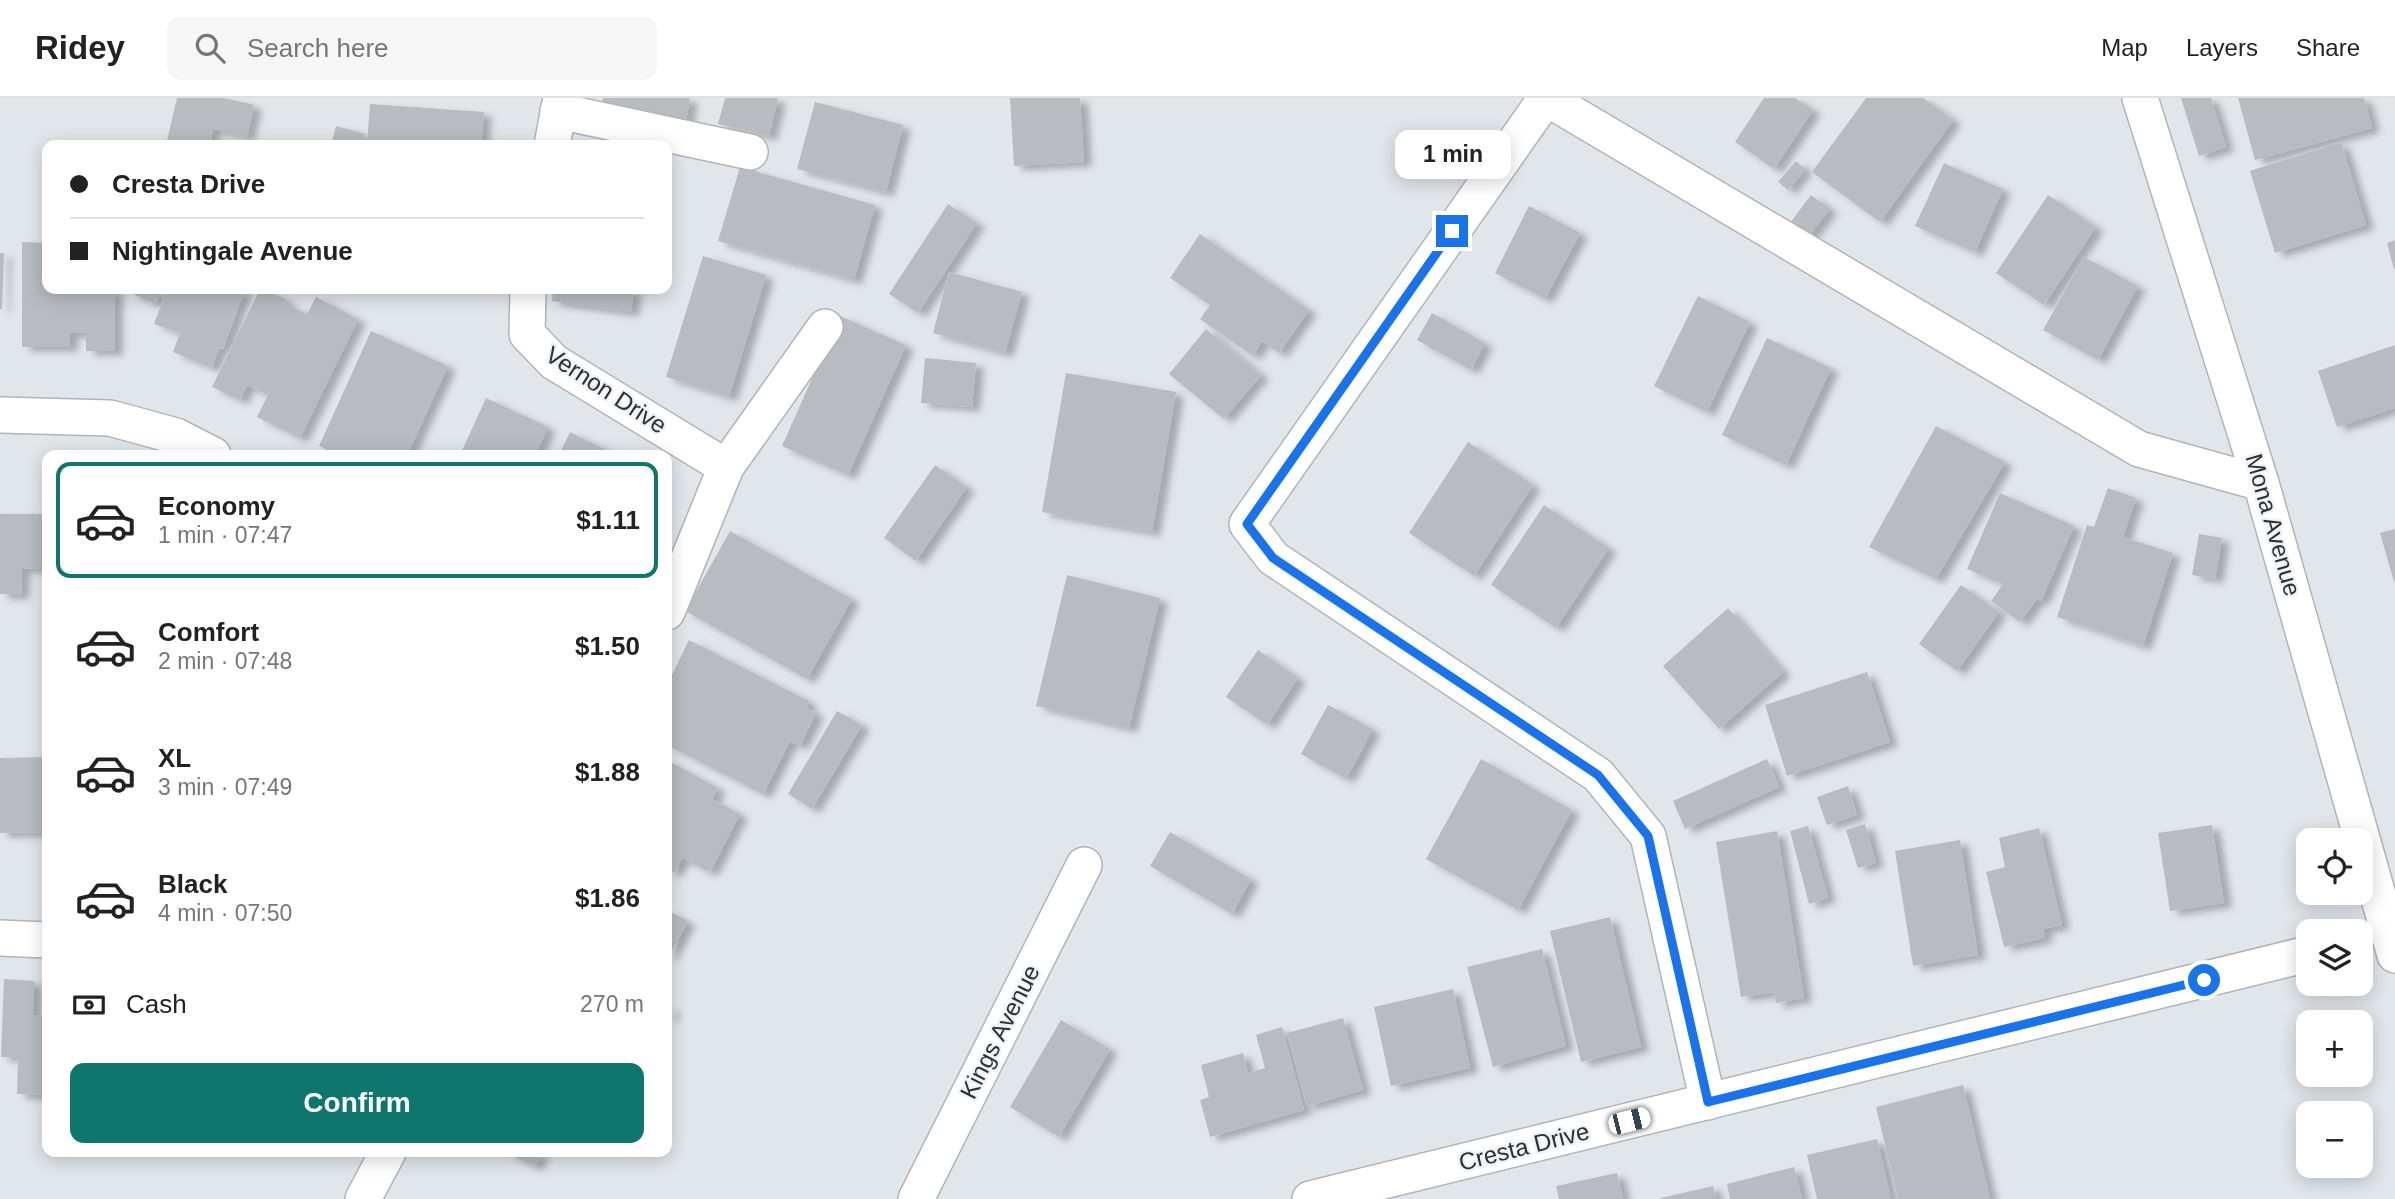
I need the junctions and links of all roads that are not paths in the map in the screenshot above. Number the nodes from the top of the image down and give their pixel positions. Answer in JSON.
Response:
{"nodes":[{"id":1,"x":1546,"y":98,"type":"edge"},
{"id":2,"x":2140,"y":98,"type":"edge"},
{"id":3,"x":560,"y":105,"type":"edge"},
{"id":4,"x":553,"y":140,"type":"edge"},
{"id":5,"x":750,"y":152,"type":"dead end"},
{"id":6,"x":528,"y":294,"type":"edge"},
{"id":7,"x":825,"y":327,"type":"dead end"},
{"id":8,"x":0,"y":415,"type":"edge"},
{"id":9,"x":203,"y":450,"type":"edge"},
{"id":10,"x":726,"y":467,"type":"junction"},
{"id":11,"x":2261,"y":483,"type":"junction"},
{"id":12,"x":672,"y":600,"type":"edge"},
{"id":13,"x":1084,"y":864,"type":"dead end"},
{"id":14,"x":0,"y":938,"type":"edge"},
{"id":15,"x":42,"y":940,"type":"edge"},
{"id":16,"x":2382,"y":944,"type":"edge"},
{"id":17,"x":2296,"y":957,"type":"edge"},
{"id":18,"x":1708,"y":1102,"type":"junction"},
{"id":19,"x":385,"y":1157,"type":"edge"},
{"id":20,"x":363,"y":1199,"type":"edge"},
{"id":21,"x":916,"y":1199,"type":"edge"},
{"id":22,"x":1310,"y":1199,"type":"edge"}],
"edges":[{"from":1,"to":11,"type":"street"},
{"from":1,"to":18,"type":"street"},
{"from":2,"to":11,"type":"street","name":"Mona Avenue"},
{"from":3,"to":4,"type":"street"},
{"from":3,"to":5,"type":"street"},
{"from":6,"to":10,"type":"street","name":"Vernon Drive"},
{"from":7,"to":10,"type":"street"},
{"from":8,"to":9,"type":"street"},
{"from":10,"to":12,"type":"street"},
{"from":11,"to":16,"type":"street","name":"Mona Avenue"},
{"from":13,"to":21,"type":"street","name":"Kings Avenue"},
{"from":14,"to":15,"type":"street"},
{"from":17,"to":18,"type":"street","name":"Cresta Drive"},
{"from":18,"to":22,"type":"street","name":"Cresta Drive"},
{"from":19,"to":20,"type":"street"}]}
